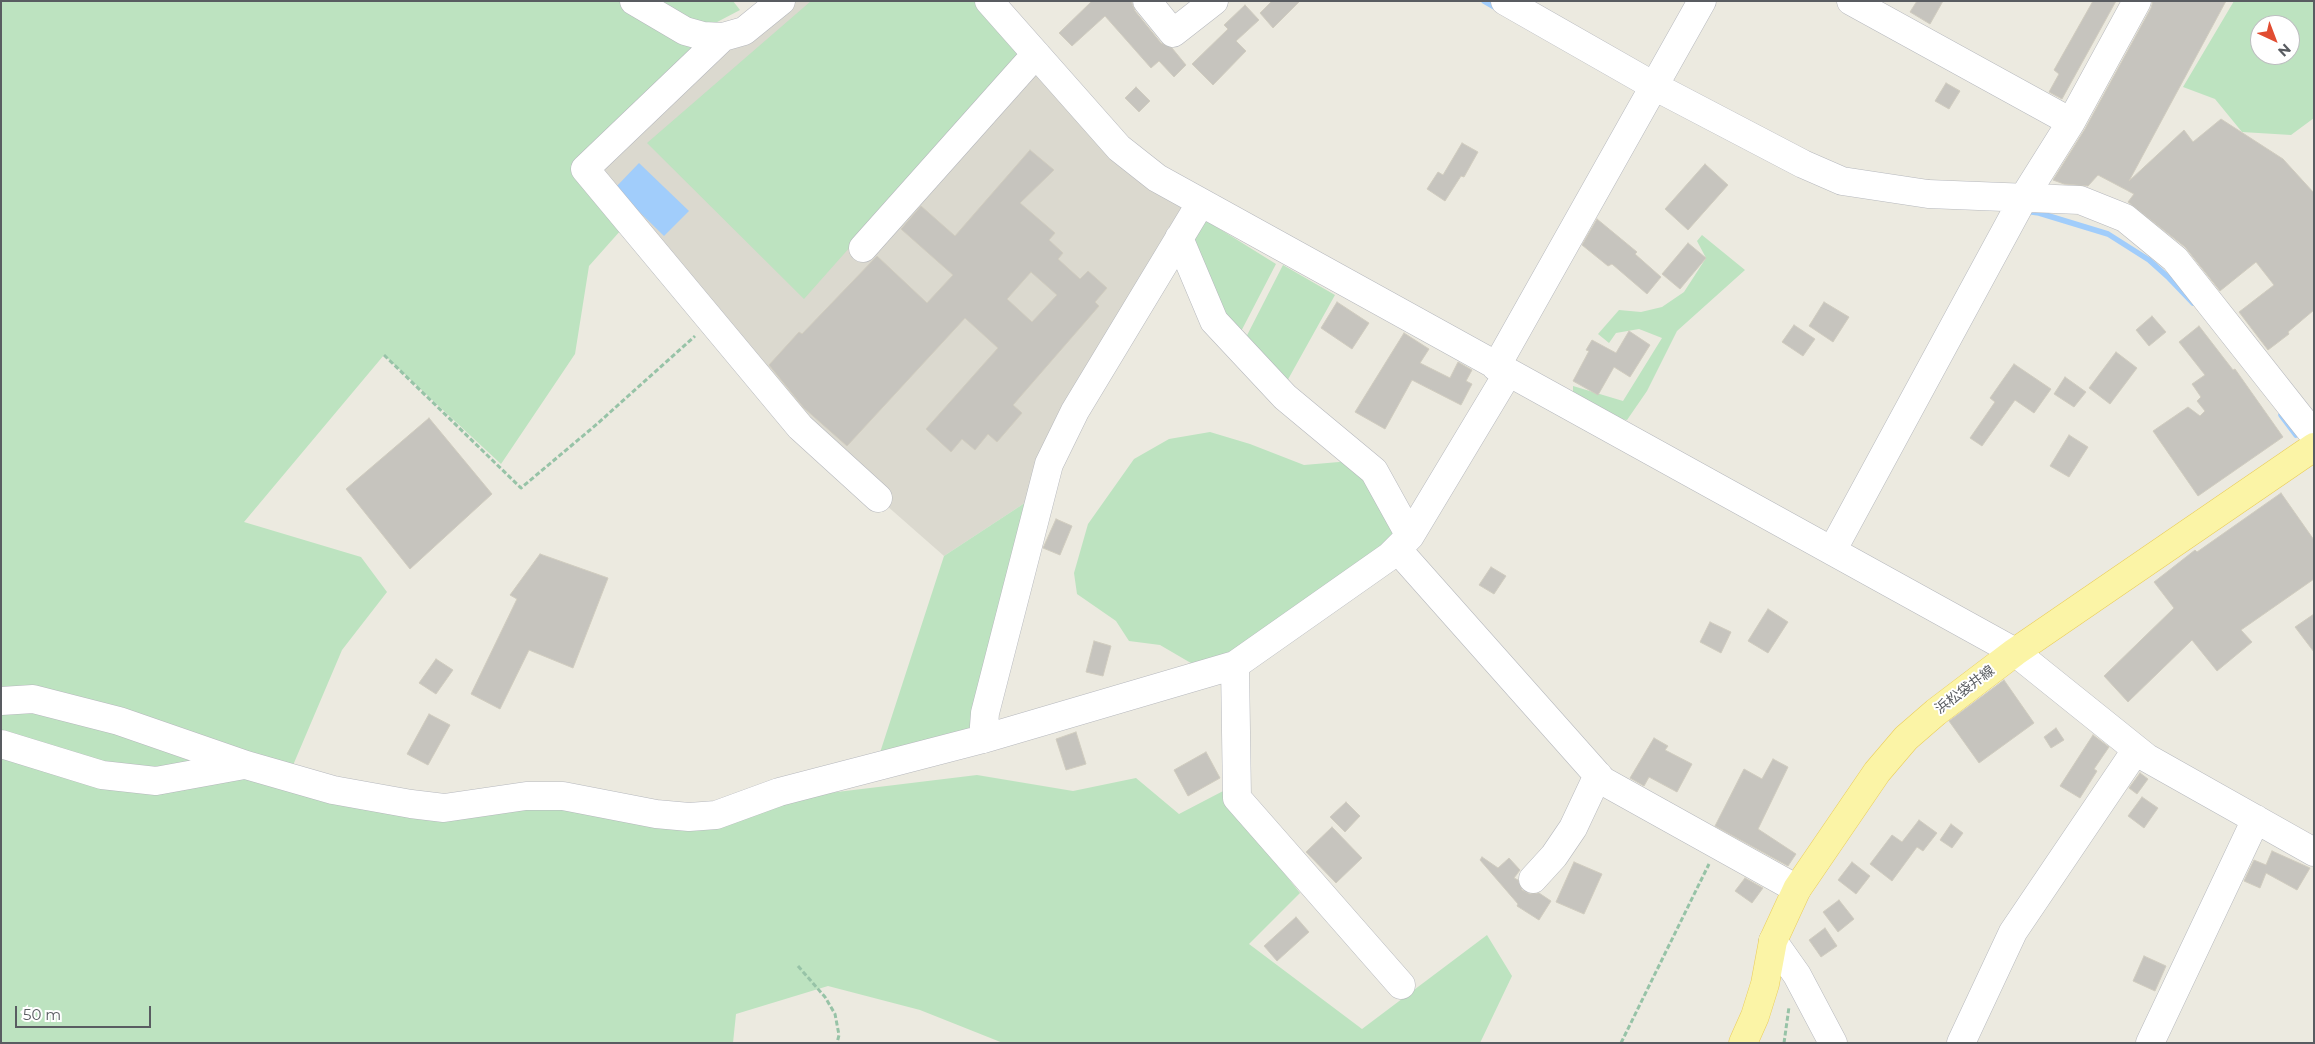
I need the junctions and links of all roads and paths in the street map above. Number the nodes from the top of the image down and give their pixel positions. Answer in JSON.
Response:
{"nodes":[{"id":1,"x":634,"y":1,"type":"edge"},
{"id":2,"x":781,"y":1,"type":"edge"},
{"id":3,"x":989,"y":1,"type":"edge"},
{"id":4,"x":1147,"y":1,"type":"edge"},
{"id":5,"x":1214,"y":1,"type":"edge"},
{"id":6,"x":1505,"y":1,"type":"edge"},
{"id":7,"x":1702,"y":1,"type":"edge"},
{"id":8,"x":1851,"y":1,"type":"edge"},
{"id":9,"x":2137,"y":1,"type":"edge"},
{"id":10,"x":1882,"y":9,"type":"edge"},
{"id":11,"x":723,"y":37,"type":"junction"},
{"id":12,"x":1036,"y":54,"type":"junction"},
{"id":13,"x":1654,"y":86,"type":"junction"},
{"id":14,"x":2071,"y":122,"type":"junction"},
{"id":15,"x":2024,"y":197,"type":"junction"},
{"id":16,"x":1200,"y":204,"type":"junction"},
{"id":17,"x":1179,"y":238,"type":"junction"},
{"id":18,"x":863,"y":248,"type":"dead end"},
{"id":19,"x":712,"y":320,"type":"junction"},
{"id":20,"x":384,"y":355,"type":"dead end"},
{"id":21,"x":1502,"y":370,"type":"junction"},
{"id":22,"x":2314,"y":435,"type":"edge"},
{"id":23,"x":2314,"y":447,"type":"edge"},
{"id":24,"x":878,"y":498,"type":"dead end"},
{"id":25,"x":1403,"y":542,"type":"junction"},
{"id":26,"x":1832,"y":551,"type":"junction"},
{"id":27,"x":2015,"y":652,"type":"junction"},
{"id":28,"x":1234,"y":666,"type":"junction"},
{"id":29,"x":1,"y":701,"type":"edge"},
{"id":30,"x":983,"y":739,"type":"junction"},
{"id":31,"x":1,"y":744,"type":"edge"},
{"id":32,"x":2136,"y":750,"type":"junction"},
{"id":33,"x":246,"y":765,"type":"junction"},
{"id":34,"x":1598,"y":775,"type":"junction"},
{"id":35,"x":2256,"y":820,"type":"junction"},
{"id":36,"x":1718,"y":846,"type":"junction"},
{"id":37,"x":2314,"y":852,"type":"edge"},
{"id":38,"x":1533,"y":879,"type":"dead end"},
{"id":39,"x":1797,"y":889,"type":"junction"},
{"id":40,"x":1773,"y":942,"type":"junction"},
{"id":41,"x":798,"y":966,"type":"dead end"},
{"id":42,"x":1401,"y":985,"type":"dead end"},
{"id":43,"x":837,"y":1043,"type":"edge"},
{"id":44,"x":1621,"y":1043,"type":"edge"},
{"id":45,"x":1743,"y":1043,"type":"edge"},
{"id":46,"x":1833,"y":1043,"type":"edge"},
{"id":47,"x":1961,"y":1043,"type":"edge"},
{"id":48,"x":2150,"y":1043,"type":"edge"}],
"edges":[{"from":1,"to":11,"type":"street"},
{"from":2,"to":11,"type":"street"},
{"from":3,"to":12,"type":"street"},
{"from":4,"to":5,"type":"street"},
{"from":6,"to":13,"type":"street"},
{"from":7,"to":13,"type":"street"},
{"from":8,"to":10,"type":"street"},
{"from":9,"to":14,"type":"street"},
{"from":10,"to":14,"type":"street"},
{"from":11,"to":19,"type":"street"},
{"from":12,"to":16,"type":"street"},
{"from":12,"to":18,"type":"street"},
{"from":13,"to":15,"type":"street"},
{"from":13,"to":21,"type":"street"},
{"from":14,"to":15,"type":"street"},
{"from":15,"to":22,"type":"street"},
{"from":15,"to":26,"type":"street"},
{"from":16,"to":17,"type":"street"},
{"from":16,"to":21,"type":"street"},
{"from":17,"to":25,"type":"street"},
{"from":17,"to":30,"type":"street"},
{"from":19,"to":20,"type":"path"},
{"from":19,"to":24,"type":"street"},
{"from":21,"to":25,"type":"street"},
{"from":21,"to":26,"type":"street"},
{"from":23,"to":27,"type":"main road","name":"浜松袋井線"},
{"from":25,"to":28,"type":"street"},
{"from":25,"to":34,"type":"street"},
{"from":26,"to":27,"type":"street"},
{"from":27,"to":32,"type":"street"},
{"from":27,"to":39,"type":"main road","name":"浜松袋井線"},
{"from":28,"to":30,"type":"street"},
{"from":28,"to":42,"type":"street"},
{"from":29,"to":33,"type":"street"},
{"from":30,"to":33,"type":"street"},
{"from":31,"to":33,"type":"street"},
{"from":32,"to":35,"type":"street"},
{"from":32,"to":47,"type":"street"},
{"from":34,"to":36,"type":"street"},
{"from":34,"to":38,"type":"street"},
{"from":35,"to":37,"type":"street"},
{"from":35,"to":48,"type":"street"},
{"from":36,"to":39,"type":"street"},
{"from":36,"to":44,"type":"path"},
{"from":39,"to":40,"type":"main road","name":"浜松袋井線"},
{"from":40,"to":45,"type":"main road","name":"浜松袋井線"},
{"from":40,"to":46,"type":"street"},
{"from":41,"to":43,"type":"path"}]}
